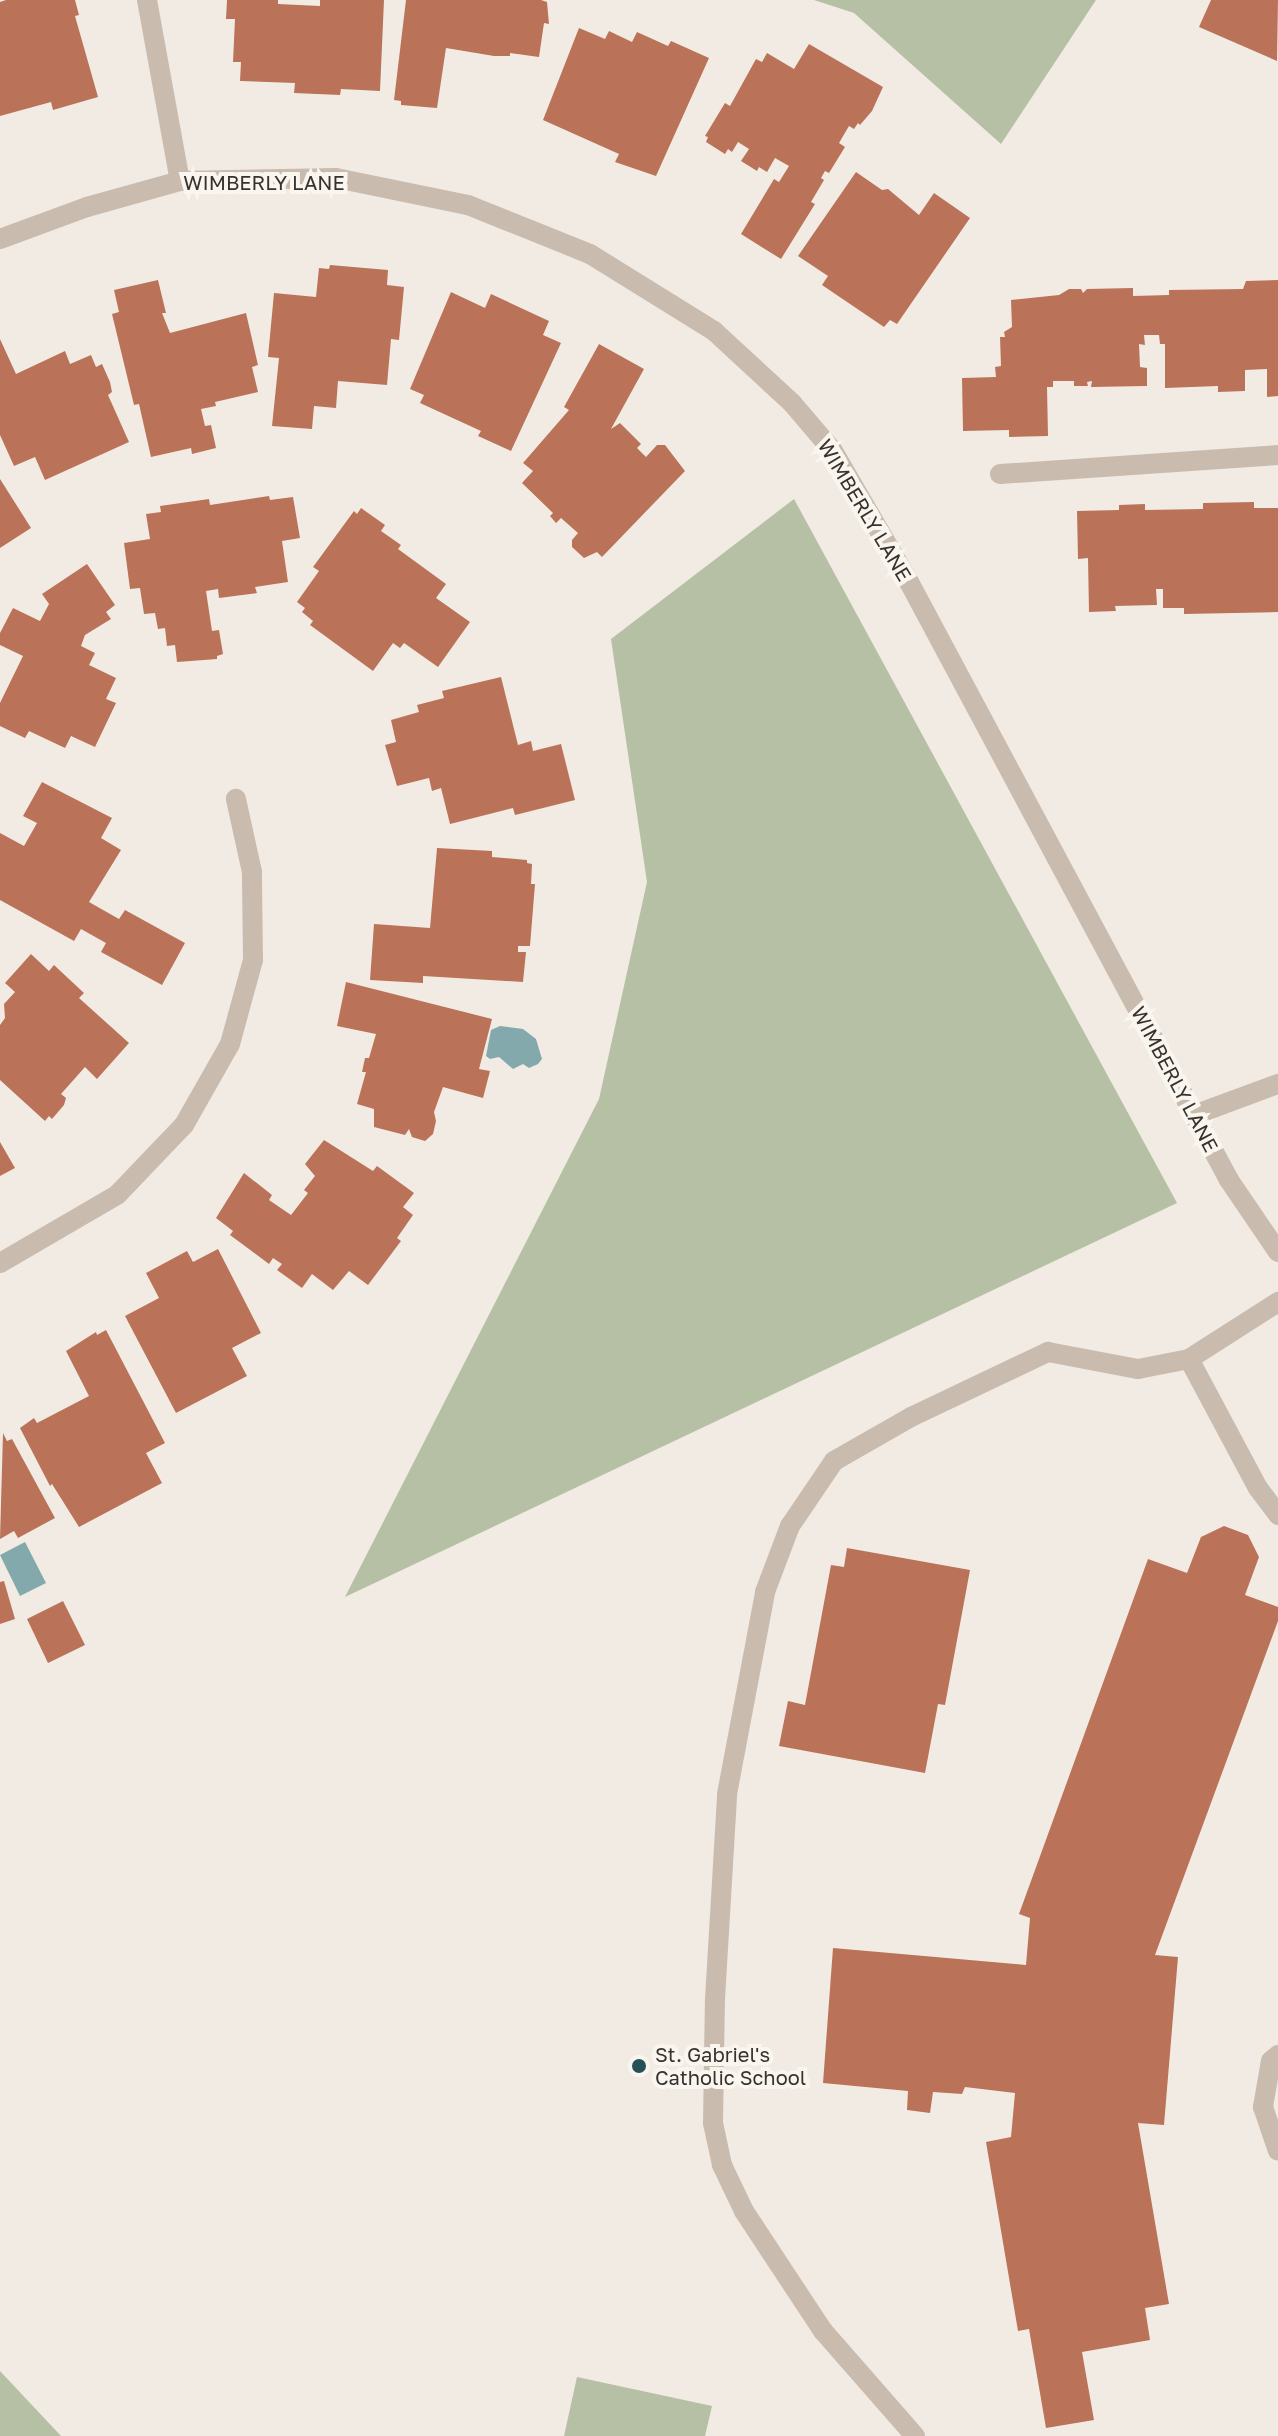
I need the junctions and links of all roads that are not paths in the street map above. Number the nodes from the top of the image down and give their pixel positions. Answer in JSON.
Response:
{"nodes":[{"id":1,"x":147,"y":0,"type":"edge"},
{"id":2,"x":180,"y":181,"type":"junction"},
{"id":3,"x":0,"y":239,"type":"edge"},
{"id":4,"x":1278,"y":455,"type":"edge"},
{"id":5,"x":1000,"y":474,"type":"dead end"},
{"id":6,"x":236,"y":799,"type":"dead end"},
{"id":7,"x":1278,"y":1084,"type":"edge"},
{"id":8,"x":1194,"y":1115,"type":"junction"},
{"id":9,"x":1278,"y":1252,"type":"edge"},
{"id":10,"x":0,"y":1263,"type":"edge"},
{"id":11,"x":1278,"y":1302,"type":"edge"},
{"id":12,"x":1189,"y":1359,"type":"junction"},
{"id":13,"x":1278,"y":1515,"type":"edge"},
{"id":14,"x":1278,"y":2055,"type":"edge"},
{"id":15,"x":1278,"y":2151,"type":"edge"},
{"id":16,"x":915,"y":2436,"type":"edge"}],
"edges":[{"from":1,"to":2,"type":"street"},
{"from":2,"to":3,"type":"street","name":"WIMBERLY LANE"},
{"from":2,"to":8,"type":"street","name":"WIMBERLY LANE"},
{"from":4,"to":5,"type":"street"},
{"from":6,"to":10,"type":"street"},
{"from":7,"to":8,"type":"street"},
{"from":8,"to":9,"type":"street","name":"WIMBERLY LANE"},
{"from":11,"to":12,"type":"street"},
{"from":12,"to":13,"type":"street"},
{"from":12,"to":16,"type":"street"},
{"from":14,"to":15,"type":"street"}]}
